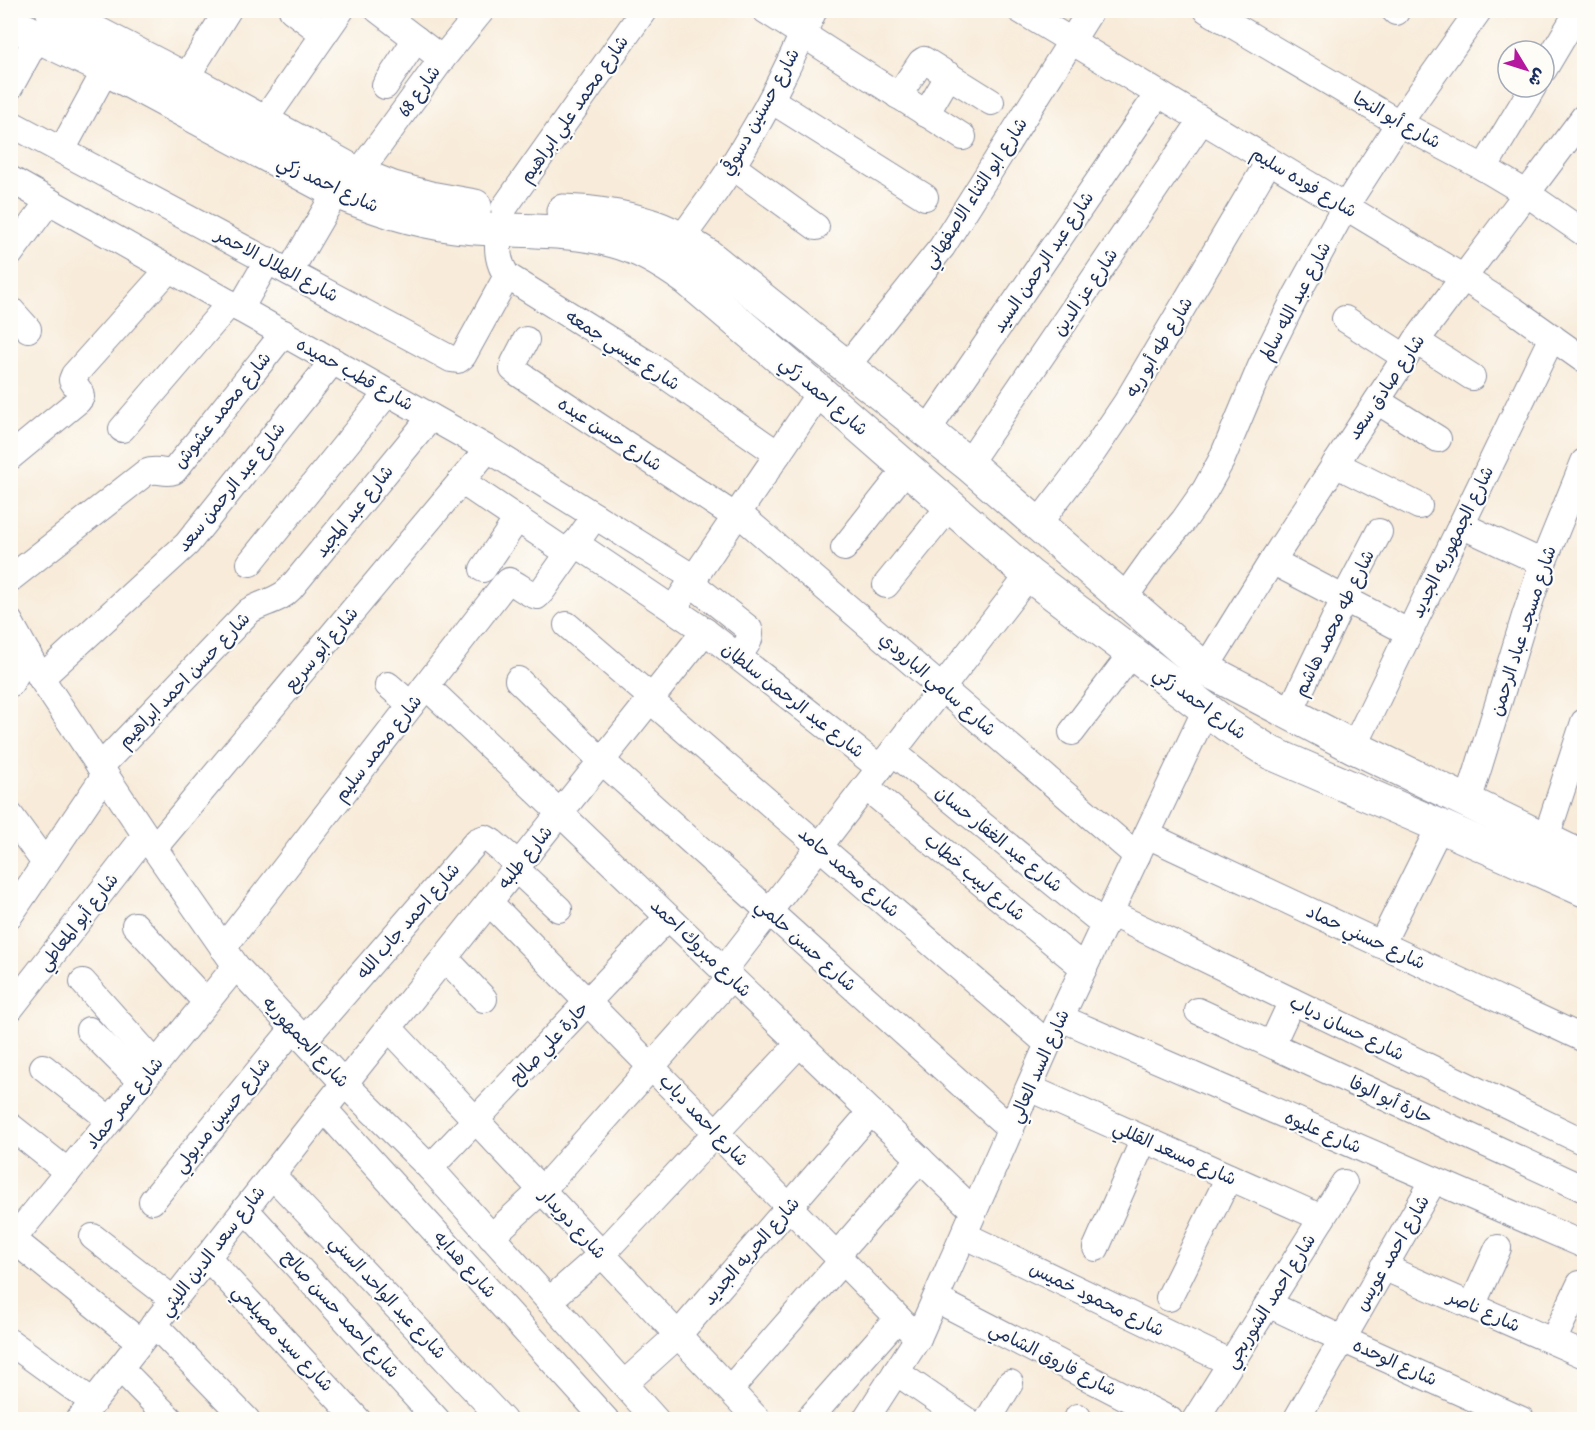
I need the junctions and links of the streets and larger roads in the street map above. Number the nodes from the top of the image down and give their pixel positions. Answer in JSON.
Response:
{"nodes":[{"id":1,"x":228,"y":10,"type":"edge"},
{"id":2,"x":292,"y":10,"type":"edge"},
{"id":3,"x":341,"y":10,"type":"edge"},
{"id":4,"x":378,"y":10,"type":"edge"},
{"id":5,"x":482,"y":10,"type":"edge"},
{"id":6,"x":644,"y":10,"type":"edge"},
{"id":7,"x":765,"y":10,"type":"edge"},
{"id":8,"x":814,"y":10,"type":"edge"},
{"id":9,"x":1020,"y":10,"type":"edge"},
{"id":10,"x":1091,"y":10,"type":"edge"},
{"id":11,"x":1207,"y":10,"type":"edge"},
{"id":12,"x":1479,"y":10,"type":"edge"},
{"id":13,"x":1579,"y":10,"type":"edge"},
{"id":14,"x":94,"y":20,"type":"edge"},
{"id":15,"x":34,"y":23,"type":"edge"},
{"id":16,"x":324,"y":34,"type":"junction"},
{"id":17,"x":802,"y":35,"type":"junction"},
{"id":18,"x":416,"y":39,"type":"junction"},
{"id":19,"x":1072,"y":41,"type":"junction"},
{"id":20,"x":1556,"y":49,"type":"edge"},
{"id":21,"x":442,"y":59,"type":"junction"},
{"id":22,"x":106,"y":69,"type":"junction"},
{"id":23,"x":949,"y":75,"type":"junction"},
{"id":24,"x":185,"y":79,"type":"junction"},
{"id":25,"x":385,"y":86,"type":"dead end"},
{"id":26,"x":10,"y":87,"type":"edge"},
{"id":27,"x":1158,"y":94,"type":"junction"},
{"id":28,"x":897,"y":96,"type":"junction"},
{"id":29,"x":1526,"y":99,"type":"edge"},
{"id":30,"x":771,"y":100,"type":"junction"},
{"id":31,"x":991,"y":102,"type":"dead end"},
{"id":32,"x":926,"y":114,"type":"junction"},
{"id":33,"x":1584,"y":117,"type":"edge"},
{"id":34,"x":1202,"y":120,"type":"junction"},
{"id":35,"x":264,"y":121,"type":"junction"},
{"id":36,"x":10,"y":123,"type":"edge"},
{"id":37,"x":1399,"y":123,"type":"junction"},
{"id":38,"x":963,"y":137,"type":"dead end"},
{"id":39,"x":62,"y":150,"type":"junction"},
{"id":40,"x":1269,"y":161,"type":"junction"},
{"id":41,"x":732,"y":166,"type":"junction"},
{"id":42,"x":1484,"y":168,"type":"junction"},
{"id":43,"x":10,"y":179,"type":"edge"},
{"id":44,"x":347,"y":183,"type":"junction"},
{"id":45,"x":1526,"y":193,"type":"junction"},
{"id":46,"x":925,"y":197,"type":"dead end"},
{"id":47,"x":49,"y":201,"type":"junction"},
{"id":48,"x":1345,"y":207,"type":"junction"},
{"id":49,"x":512,"y":219,"type":"junction"},
{"id":50,"x":816,"y":227,"type":"dead end"},
{"id":51,"x":1584,"y":230,"type":"edge"},
{"id":52,"x":681,"y":239,"type":"junction"},
{"id":53,"x":10,"y":254,"type":"edge"},
{"id":54,"x":279,"y":266,"type":"junction"},
{"id":55,"x":169,"y":268,"type":"junction"},
{"id":56,"x":507,"y":276,"type":"junction"},
{"id":57,"x":1462,"y":277,"type":"junction"},
{"id":58,"x":235,"y":306,"type":"junction"},
{"id":59,"x":10,"y":309,"type":"edge"},
{"id":60,"x":1345,"y":319,"type":"dead end"},
{"id":61,"x":28,"y":329,"type":"dead end"},
{"id":62,"x":284,"y":333,"type":"junction"},
{"id":63,"x":1552,"y":337,"type":"junction"},
{"id":64,"x":526,"y":340,"type":"dead end"},
{"id":65,"x":1410,"y":349,"type":"junction"},
{"id":66,"x":1584,"y":360,"type":"edge"},
{"id":67,"x":333,"y":361,"type":"junction"},
{"id":68,"x":846,"y":367,"type":"junction"},
{"id":69,"x":1472,"y":377,"type":"dead end"},
{"id":70,"x":388,"y":392,"type":"junction"},
{"id":71,"x":820,"y":392,"type":"junction"},
{"id":72,"x":1377,"y":401,"type":"junction"},
{"id":73,"x":431,"y":417,"type":"junction"},
{"id":74,"x":122,"y":429,"type":"dead end"},
{"id":75,"x":927,"y":431,"type":"junction"},
{"id":76,"x":1438,"y":439,"type":"dead end"},
{"id":77,"x":488,"y":449,"type":"junction"},
{"id":78,"x":778,"y":454,"type":"junction"},
{"id":79,"x":10,"y":457,"type":"edge"},
{"id":80,"x":1584,"y":462,"type":"edge"},
{"id":81,"x":968,"y":464,"type":"junction"},
{"id":82,"x":1335,"y":464,"type":"junction"},
{"id":83,"x":907,"y":468,"type":"junction"},
{"id":84,"x":461,"y":482,"type":"junction"},
{"id":85,"x":950,"y":506,"type":"junction"},
{"id":86,"x":1419,"y":506,"type":"dead end"},
{"id":87,"x":737,"y":515,"type":"junction"},
{"id":88,"x":595,"y":516,"type":"junction"},
{"id":89,"x":517,"y":519,"type":"junction"},
{"id":90,"x":1037,"y":525,"type":"junction"},
{"id":91,"x":1461,"y":525,"type":"junction"},
{"id":92,"x":1379,"y":532,"type":"dead end"},
{"id":93,"x":571,"y":548,"type":"junction"},
{"id":94,"x":844,"y":548,"type":"dead end"},
{"id":95,"x":1272,"y":561,"type":"junction"},
{"id":96,"x":250,"y":563,"type":"dead end"},
{"id":97,"x":1543,"y":563,"type":"junction"},
{"id":98,"x":483,"y":569,"type":"dead end"},
{"id":99,"x":1029,"y":575,"type":"junction"},
{"id":100,"x":10,"y":579,"type":"edge"},
{"id":101,"x":693,"y":580,"type":"junction"},
{"id":102,"x":886,"y":585,"type":"dead end"},
{"id":103,"x":1124,"y":598,"type":"junction"},
{"id":104,"x":1344,"y":599,"type":"junction"},
{"id":105,"x":273,"y":600,"type":"joint"},
{"id":106,"x":673,"y":609,"type":"junction"},
{"id":107,"x":10,"y":622,"type":"edge"},
{"id":108,"x":567,"y":625,"type":"dead end"},
{"id":109,"x":705,"y":631,"type":"junction"},
{"id":110,"x":1408,"y":632,"type":"junction"},
{"id":111,"x":1132,"y":653,"type":"junction"},
{"id":112,"x":28,"y":654,"type":"junction"},
{"id":113,"x":738,"y":656,"type":"junction"},
{"id":114,"x":1205,"y":669,"type":"junction"},
{"id":115,"x":41,"y":678,"type":"junction"},
{"id":116,"x":518,"y":680,"type":"dead end"},
{"id":117,"x":10,"y":684,"type":"edge"},
{"id":118,"x":388,"y":685,"type":"dead end"},
{"id":119,"x":942,"y":688,"type":"junction"},
{"id":120,"x":418,"y":696,"type":"junction"},
{"id":121,"x":651,"y":699,"type":"junction"},
{"id":122,"x":1206,"y":709,"type":"junction"},
{"id":123,"x":1289,"y":714,"type":"junction"},
{"id":124,"x":1584,"y":722,"type":"edge"},
{"id":125,"x":1072,"y":732,"type":"dead end"},
{"id":126,"x":1354,"y":747,"type":"junction"},
{"id":127,"x":602,"y":761,"type":"junction"},
{"id":128,"x":880,"y":769,"type":"junction"},
{"id":129,"x":103,"y":771,"type":"junction"},
{"id":130,"x":1468,"y":802,"type":"junction"},
{"id":131,"x":560,"y":813,"type":"junction"},
{"id":132,"x":10,"y":815,"type":"edge"},
{"id":133,"x":1440,"y":826,"type":"junction"},
{"id":134,"x":1546,"y":838,"type":"junction"},
{"id":135,"x":150,"y":842,"type":"junction"},
{"id":136,"x":1142,"y":845,"type":"junction"},
{"id":137,"x":820,"y":847,"type":"junction"},
{"id":138,"x":1584,"y":858,"type":"edge"},
{"id":139,"x":45,"y":863,"type":"junction"},
{"id":140,"x":517,"y":867,"type":"junction"},
{"id":141,"x":1584,"y":890,"type":"edge"},
{"id":142,"x":489,"y":902,"type":"junction"},
{"id":143,"x":559,"y":909,"type":"dead end"},
{"id":144,"x":770,"y":912,"type":"junction"},
{"id":145,"x":10,"y":915,"type":"edge"},
{"id":146,"x":668,"y":917,"type":"junction"},
{"id":147,"x":1107,"y":919,"type":"junction"},
{"id":148,"x":135,"y":925,"type":"dead end"},
{"id":149,"x":1381,"y":945,"type":"junction"},
{"id":150,"x":229,"y":957,"type":"junction"},
{"id":151,"x":445,"y":958,"type":"junction"},
{"id":152,"x":1084,"y":968,"type":"junction"},
{"id":153,"x":728,"y":974,"type":"junction"},
{"id":154,"x":83,"y":982,"type":"dead end"},
{"id":155,"x":484,"y":999,"type":"dead end"},
{"id":156,"x":1292,"y":1001,"type":"junction"},
{"id":157,"x":206,"y":1002,"type":"junction"},
{"id":158,"x":588,"y":1002,"type":"junction"},
{"id":159,"x":10,"y":1009,"type":"edge"},
{"id":160,"x":1198,"y":1011,"type":"dead end"},
{"id":161,"x":1060,"y":1018,"type":"junction"},
{"id":162,"x":389,"y":1028,"type":"junction"},
{"id":163,"x":89,"y":1030,"type":"dead end"},
{"id":164,"x":298,"y":1035,"type":"junction"},
{"id":165,"x":1584,"y":1039,"type":"edge"},
{"id":166,"x":800,"y":1043,"type":"junction"},
{"id":167,"x":1048,"y":1044,"type":"junction"},
{"id":168,"x":1272,"y":1044,"type":"junction"},
{"id":169,"x":43,"y":1067,"type":"dead end"},
{"id":170,"x":652,"y":1067,"type":"junction"},
{"id":171,"x":148,"y":1073,"type":"junction"},
{"id":172,"x":344,"y":1083,"type":"junction"},
{"id":173,"x":1029,"y":1088,"type":"junction"},
{"id":174,"x":324,"y":1109,"type":"junction"},
{"id":175,"x":871,"y":1112,"type":"junction"},
{"id":176,"x":110,"y":1120,"type":"junction"},
{"id":177,"x":476,"y":1120,"type":"junction"},
{"id":178,"x":10,"y":1126,"type":"edge"},
{"id":179,"x":1011,"y":1129,"type":"junction"},
{"id":180,"x":716,"y":1132,"type":"junction"},
{"id":181,"x":1582,"y":1133,"type":"edge"},
{"id":182,"x":1144,"y":1140,"type":"junction"},
{"id":183,"x":920,"y":1159,"type":"junction"},
{"id":184,"x":430,"y":1168,"type":"junction"},
{"id":185,"x":68,"y":1172,"type":"junction"},
{"id":186,"x":272,"y":1175,"type":"junction"},
{"id":187,"x":1229,"y":1177,"type":"junction"},
{"id":188,"x":1434,"y":1180,"type":"junction"},
{"id":189,"x":1344,"y":1184,"type":"dead end"},
{"id":190,"x":1584,"y":1189,"type":"edge"},
{"id":191,"x":542,"y":1190,"type":"junction"},
{"id":192,"x":152,"y":1201,"type":"dead end"},
{"id":193,"x":789,"y":1207,"type":"junction"},
{"id":194,"x":245,"y":1209,"type":"junction"},
{"id":195,"x":974,"y":1211,"type":"junction"},
{"id":196,"x":1322,"y":1218,"type":"junction"},
{"id":197,"x":964,"y":1235,"type":"junction"},
{"id":198,"x":93,"y":1237,"type":"dead end"},
{"id":199,"x":491,"y":1237,"type":"junction"},
{"id":200,"x":12,"y":1238,"type":"edge"},
{"id":201,"x":1584,"y":1245,"type":"edge"},
{"id":202,"x":1096,"y":1248,"type":"dead end"},
{"id":203,"x":1498,"y":1248,"type":"dead end"},
{"id":204,"x":602,"y":1254,"type":"junction"},
{"id":205,"x":207,"y":1257,"type":"junction"},
{"id":206,"x":840,"y":1258,"type":"junction"},
{"id":207,"x":1383,"y":1267,"type":"junction"},
{"id":208,"x":1580,"y":1284,"type":"dead end"},
{"id":209,"x":1169,"y":1298,"type":"dead end"},
{"id":210,"x":936,"y":1299,"type":"junction"},
{"id":211,"x":174,"y":1300,"type":"junction"},
{"id":212,"x":549,"y":1301,"type":"junction"},
{"id":213,"x":1268,"y":1304,"type":"junction"},
{"id":214,"x":1472,"y":1306,"type":"junction"},
{"id":215,"x":898,"y":1318,"type":"junction"},
{"id":216,"x":147,"y":1333,"type":"junction"},
{"id":217,"x":678,"y":1335,"type":"junction"},
{"id":218,"x":918,"y":1338,"type":"junction"},
{"id":219,"x":1342,"y":1339,"type":"junction"},
{"id":220,"x":1553,"y":1341,"type":"junction"},
{"id":221,"x":10,"y":1342,"type":"edge"},
{"id":222,"x":1584,"y":1355,"type":"edge"},
{"id":223,"x":1231,"y":1363,"type":"junction"},
{"id":224,"x":120,"y":1368,"type":"junction"},
{"id":225,"x":896,"y":1372,"type":"junction"},
{"id":226,"x":1010,"y":1383,"type":"dead end"},
{"id":227,"x":624,"y":1384,"type":"junction"},
{"id":228,"x":730,"y":1389,"type":"junction"},
{"id":229,"x":86,"y":1411,"type":"edge"},
{"id":230,"x":171,"y":1419,"type":"edge"},
{"id":231,"x":248,"y":1419,"type":"edge"},
{"id":232,"x":358,"y":1419,"type":"edge"},
{"id":233,"x":437,"y":1419,"type":"edge"},
{"id":234,"x":503,"y":1419,"type":"edge"},
{"id":235,"x":606,"y":1419,"type":"edge"},
{"id":236,"x":656,"y":1419,"type":"edge"},
{"id":237,"x":758,"y":1419,"type":"edge"},
{"id":238,"x":808,"y":1419,"type":"edge"},
{"id":239,"x":865,"y":1419,"type":"edge"},
{"id":240,"x":966,"y":1419,"type":"edge"},
{"id":241,"x":988,"y":1419,"type":"edge"},
{"id":242,"x":1170,"y":1419,"type":"edge"},
{"id":243,"x":1195,"y":1419,"type":"edge"},
{"id":244,"x":1297,"y":1419,"type":"edge"},
{"id":245,"x":1522,"y":1419,"type":"edge"}],
"edges":[{"from":1,"to":24,"type":"street"},
{"from":2,"to":16,"type":"street"},
{"from":3,"to":16,"type":"street"},
{"from":4,"to":18,"type":"street"},
{"from":5,"to":21,"type":"street","name":"شارع 68"},
{"from":6,"to":49,"type":"street","name":"شارع محمد علي ابراهيم"},
{"from":7,"to":17,"type":"street"},
{"from":8,"to":17,"type":"street","name":"شارع حسنين دسوقي"},
{"from":9,"to":19,"type":"street","name":"شارع فوده سليم"},
{"from":10,"to":19,"type":"street","name":"شارع ابو الثناء الاصفهاني"},
{"from":11,"to":37,"type":"street","name":"شارع أبو النجا"},
{"from":12,"to":37,"type":"street","name":"شارع عبد الله سالم"},
{"from":13,"to":20,"type":"street"},
{"from":14,"to":15,"type":"street","name":"شارع احمد زكي"},
{"from":14,"to":24,"type":"street","name":"شارع احمد زكي"},
{"from":15,"to":22,"type":"street","name":"شارع احمد زكي"},
{"from":15,"to":26,"type":"street"},
{"from":16,"to":35,"type":"street"},
{"from":17,"to":28,"type":"street"},
{"from":17,"to":30,"type":"street","name":"شارع حسنين دسوقي"},
{"from":18,"to":21,"type":"street"},
{"from":18,"to":25,"type":"street"},
{"from":19,"to":27,"type":"street","name":"شارع فوده سليم"},
{"from":19,"to":68,"type":"street","name":"شارع ابو الثناء الاصفهاني"},
{"from":21,"to":44,"type":"street","name":"شارع 68"},
{"from":22,"to":39,"type":"street"},
{"from":22,"to":44,"type":"street","name":"شارع احمد زكي"},
{"from":23,"to":28,"type":"street"},
{"from":23,"to":31,"type":"street"},
{"from":23,"to":32,"type":"street"},
{"from":24,"to":35,"type":"street","name":"شارع احمد زكي"},
{"from":27,"to":34,"type":"street","name":"شارع فوده سليم"},
{"from":27,"to":75,"type":"street","name":"شارع عبد الرحمن السيد"},
{"from":28,"to":32,"type":"street"},
{"from":29,"to":42,"type":"street"},
{"from":30,"to":41,"type":"street","name":"شارع حسنين دسوقي"},
{"from":30,"to":46,"type":"street"},
{"from":32,"to":38,"type":"street"},
{"from":33,"to":45,"type":"street","name":"شارع صادق سعد"},
{"from":34,"to":40,"type":"street","name":"شارع فوده سليم"},
{"from":34,"to":81,"type":"street","name":"شارع عز الدين"},
{"from":35,"to":44,"type":"street","name":"شارع احمد زكي"},
{"from":36,"to":39,"type":"street","name":"شارع الهلال الاحمر"},
{"from":37,"to":42,"type":"street","name":"شارع أبو النجا"},
{"from":37,"to":48,"type":"street","name":"شارع عبد الله سالم"},
{"from":39,"to":54,"type":"street","name":"شارع الهلال الاحمر"},
{"from":40,"to":48,"type":"street","name":"شارع فوده سليم"},
{"from":40,"to":90,"type":"street","name":"شارع طه أبو ريه"},
{"from":41,"to":50,"type":"street"},
{"from":41,"to":52,"type":"street","name":"شارع حسنين دسوقي"},
{"from":42,"to":45,"type":"street","name":"شارع أبو النجا"},
{"from":43,"to":47,"type":"street","name":"شارع قطب حميده"},
{"from":44,"to":49,"type":"street","name":"شارع احمد زكي"},
{"from":44,"to":54,"type":"street","name":"شارع 68"},
{"from":45,"to":51,"type":"street","name":"شارع أبو النجا"},
{"from":45,"to":57,"type":"street","name":"شارع صادق سعد"},
{"from":47,"to":53,"type":"street"},
{"from":47,"to":55,"type":"street","name":"شارع قطب حميده"},
{"from":48,"to":57,"type":"street","name":"شارع فوده سليم"},
{"from":48,"to":103,"type":"street","name":"شارع عبد الله سالم"},
{"from":49,"to":52,"type":"street","name":"شارع احمد زكي"},
{"from":49,"to":56,"type":"street"},
{"from":49,"to":71,"type":"street","name":"شارع احمد زكي"},
{"from":52,"to":68,"type":"street","name":"شارع احمد زكي"},
{"from":54,"to":56,"type":"street","name":"شارع الهلال الاحمر"},
{"from":54,"to":58,"type":"street","name":"شارع 68"},
{"from":55,"to":58,"type":"street","name":"شارع قطب حميده"},
{"from":55,"to":79,"type":"street"},
{"from":56,"to":78,"type":"street","name":"شارع عيسي جمعه"},
{"from":57,"to":63,"type":"street","name":"شارع فوده سليم"},
{"from":57,"to":65,"type":"street","name":"شارع صادق سعد"},
{"from":58,"to":62,"type":"street","name":"شارع قطب حميده"},
{"from":58,"to":74,"type":"street","name":"شارع 68"},
{"from":59,"to":61,"type":"street"},
{"from":60,"to":65,"type":"street"},
{"from":62,"to":67,"type":"street","name":"شارع قطب حميده"},
{"from":62,"to":100,"type":"street","name":"شارع محمد عشوش"},
{"from":63,"to":66,"type":"street","name":"شارع فوده سليم"},
{"from":63,"to":91,"type":"street","name":"شارع الجمهوريه الجديد"},
{"from":64,"to":87,"type":"street","name":"شارع حسن عبده"},
{"from":65,"to":69,"type":"street"},
{"from":65,"to":72,"type":"street","name":"شارع صادق سعد"},
{"from":67,"to":70,"type":"street","name":"شارع قطب حميده"},
{"from":67,"to":115,"type":"street","name":"شارع عبد الرحمن سعد"},
{"from":68,"to":75,"type":"street","name":"شارع احمد زكي"},
{"from":70,"to":73,"type":"street","name":"شارع قطب حميده"},
{"from":70,"to":96,"type":"street"},
{"from":71,"to":78,"type":"street"},
{"from":71,"to":83,"type":"street","name":"شارع احمد زكي"},
{"from":72,"to":76,"type":"street"},
{"from":72,"to":82,"type":"street","name":"شارع صادق سعد"},
{"from":73,"to":77,"type":"street","name":"شارع قطب حميده"},
{"from":73,"to":105,"type":"street","name":"شارع عبد المجيد"},
{"from":75,"to":81,"type":"street","name":"شارع احمد زكي"},
{"from":77,"to":84,"type":"street","name":"شارع أبو سريع"},
{"from":77,"to":88,"type":"street","name":"شارع قطب حميده"},
{"from":78,"to":87,"type":"street"},
{"from":80,"to":97,"type":"street","name":"شارع مسجد عباد الرحمن"},
{"from":81,"to":90,"type":"street","name":"شارع احمد زكي"},
{"from":82,"to":86,"type":"street"},
{"from":82,"to":95,"type":"street","name":"شارع صادق سعد"},
{"from":83,"to":85,"type":"street","name":"شارع احمد زكي"},
{"from":83,"to":94,"type":"street"},
{"from":84,"to":89,"type":"street","name":"شارع عبد الرحمن سلطان"},
{"from":84,"to":135,"type":"street","name":"شارع أبو سريع"},
{"from":85,"to":99,"type":"street","name":"شارع احمد زكي"},
{"from":85,"to":102,"type":"street"},
{"from":87,"to":101,"type":"street"},
{"from":87,"to":119,"type":"street","name":"شارع سامي البارودي"},
{"from":88,"to":93,"type":"street"},
{"from":88,"to":101,"type":"street","name":"شارع قطب حميده"},
{"from":89,"to":93,"type":"street","name":"شارع عبد الرحمن سلطان"},
{"from":89,"to":98,"type":"street"},
{"from":90,"to":103,"type":"street","name":"شارع احمد زكي"},
{"from":91,"to":97,"type":"street"},
{"from":91,"to":110,"type":"street","name":"شارع الجمهوريه الجديد"},
{"from":92,"to":104,"type":"street","name":"شارع طه محمد هاشم"},
{"from":93,"to":106,"type":"street","name":"شارع عبد الرحمن سلطان"},
{"from":93,"to":120,"type":"street","name":"شارع محمد سليم"},
{"from":95,"to":104,"type":"street"},
{"from":95,"to":114,"type":"street","name":"شارع صادق سعد"},
{"from":97,"to":130,"type":"street","name":"شارع مسجد عباد الرحمن"},
{"from":99,"to":111,"type":"street","name":"شارع احمد زكي"},
{"from":99,"to":119,"type":"street"},
{"from":101,"to":106,"type":"street"},
{"from":101,"to":113,"type":"street","name":"شارع قطب حميده"},
{"from":103,"to":114,"type":"street","name":"شارع احمد زكي"},
{"from":104,"to":110,"type":"street"},
{"from":104,"to":123,"type":"street","name":"شارع طه محمد هاشم"},
{"from":105,"to":129,"type":"street","name":"شارع حسن احمد ابراهيم"},
{"from":106,"to":109,"type":"street","name":"شارع عبد الرحمن سلطان"},
{"from":107,"to":112,"type":"street","name":"شارع الجمهوريه"},
{"from":108,"to":121,"type":"street","name":"شارع محمد حامد"},
{"from":109,"to":113,"type":"street","name":"شارع عبد الرحمن سلطان"},
{"from":109,"to":121,"type":"street","name":"شارع طلبه"},
{"from":110,"to":126,"type":"street","name":"شارع الجمهوريه الجديد"},
{"from":111,"to":122,"type":"street","name":"شارع احمد زكي"},
{"from":111,"to":125,"type":"street"},
{"from":112,"to":115,"type":"street","name":"شارع الجمهوريه"},
{"from":112,"to":117,"type":"street"},
{"from":113,"to":128,"type":"street","name":"شارع عبد الرحمن سلطان"},
{"from":114,"to":123,"type":"street","name":"شارع احمد زكي"},
{"from":115,"to":129,"type":"street","name":"شارع الجمهوريه"},
{"from":116,"to":127,"type":"street","name":"شارع حسن حلمي"},
{"from":118,"to":120,"type":"street","name":"شارع مبروك احمد"},
{"from":119,"to":128,"type":"street"},
{"from":119,"to":136,"type":"street","name":"شارع سامي البارودي"},
{"from":120,"to":131,"type":"street","name":"شارع مبروك احمد"},
{"from":120,"to":150,"type":"street","name":"شارع محمد سليم"},
{"from":121,"to":127,"type":"street","name":"شارع طلبه"},
{"from":121,"to":137,"type":"street","name":"شارع محمد حامد"},
{"from":122,"to":133,"type":"street","name":"شارع احمد زكي"},
{"from":122,"to":136,"type":"street","name":"شارع السد العالي"},
{"from":123,"to":126,"type":"street","name":"شارع احمد زكي"},
{"from":124,"to":134,"type":"street"},
{"from":126,"to":130,"type":"street","name":"شارع احمد زكي"},
{"from":127,"to":131,"type":"street","name":"شارع طلبه"},
{"from":127,"to":144,"type":"street","name":"شارع حسن حلمي"},
{"from":128,"to":137,"type":"street"},
{"from":128,"to":147,"type":"street","name":"شارع عبد الغفار حسان"},
{"from":128,"to":152,"type":"street","name":"شارع لبيب خطاب"},
{"from":129,"to":135,"type":"street","name":"شارع الجمهوريه"},
{"from":129,"to":139,"type":"street","name":"شارع حسن احمد ابراهيم"},
{"from":130,"to":134,"type":"street","name":"شارع احمد زكي"},
{"from":131,"to":140,"type":"street","name":"شارع طلبه"},
{"from":131,"to":146,"type":"street","name":"شارع مبروك احمد"},
{"from":132,"to":139,"type":"street"},
{"from":133,"to":141,"type":"street","name":"شارع احمد زكي"},
{"from":133,"to":149,"type":"street"},
{"from":134,"to":138,"type":"street","name":"شارع احمد زكي"},
{"from":135,"to":150,"type":"street","name":"شارع الجمهوريه"},
{"from":135,"to":159,"type":"street","name":"شارع أبو المعاطي"},
{"from":136,"to":147,"type":"street","name":"شارع السد العالي"},
{"from":136,"to":149,"type":"street","name":"شارع حسني حماد"},
{"from":137,"to":144,"type":"street"},
{"from":137,"to":167,"type":"street","name":"شارع محمد حامد"},
{"from":139,"to":145,"type":"street","name":"شارع حسن احمد ابراهيم"},
{"from":140,"to":142,"type":"street","name":"شارع طلبه"},
{"from":140,"to":143,"type":"street"},
{"from":140,"to":164,"type":"street","name":"شارع احمد جاب الله"},
{"from":142,"to":151,"type":"street","name":"شارع طلبه"},
{"from":142,"to":158,"type":"street","name":"شارع احمد دياب"},
{"from":144,"to":153,"type":"street"},
{"from":144,"to":179,"type":"street","name":"شارع حسن حلمي"},
{"from":146,"to":153,"type":"street","name":"شارع مبروك احمد"},
{"from":146,"to":158,"type":"street","name":"حارة علي صالح"},
{"from":147,"to":152,"type":"street","name":"شارع السد العالي"},
{"from":147,"to":156,"type":"street","name":"شارع حسان دياب"},
{"from":148,"to":157,"type":"street"},
{"from":149,"to":165,"type":"street","name":"شارع حسني حماد"},
{"from":150,"to":157,"type":"street","name":"شارع عمر حماد"},
{"from":150,"to":164,"type":"street","name":"شارع الجمهوريه"},
{"from":151,"to":155,"type":"street"},
{"from":151,"to":162,"type":"street","name":"شارع طلبه"},
{"from":152,"to":161,"type":"street","name":"شارع السد العالي"},
{"from":153,"to":166,"type":"street","name":"شارع مبروك احمد"},
{"from":153,"to":170,"type":"street"},
{"from":154,"to":171,"type":"street"},
{"from":156,"to":168,"type":"street"},
{"from":156,"to":181,"type":"street","name":"شارع حسان دياب"},
{"from":157,"to":171,"type":"street","name":"شارع عمر حماد"},
{"from":158,"to":170,"type":"street","name":"شارع احمد دياب"},
{"from":158,"to":177,"type":"street","name":"حارة علي صالح"},
{"from":160,"to":168,"type":"street","name":"حارة أبو الوفا"},
{"from":161,"to":167,"type":"street","name":"شارع السد العالي"},
{"from":161,"to":188,"type":"street","name":"شارع عليوه"},
{"from":162,"to":172,"type":"street","name":"شارع طلبه"},
{"from":162,"to":177,"type":"street","name":"شارع دويدار"},
{"from":163,"to":171,"type":"street"},
{"from":164,"to":172,"type":"street","name":"شارع الجمهوريه"},
{"from":164,"to":192,"type":"street","name":"شارع حسين مدبولي"},
{"from":166,"to":175,"type":"street","name":"شارع مبروك احمد"},
{"from":166,"to":180,"type":"street"},
{"from":167,"to":173,"type":"street","name":"شارع السد العالي"},
{"from":168,"to":190,"type":"street","name":"حارة أبو الوفا"},
{"from":169,"to":176,"type":"street"},
{"from":170,"to":180,"type":"street","name":"شارع احمد دياب"},
{"from":170,"to":191,"type":"street"},
{"from":171,"to":176,"type":"street","name":"شارع عمر حماد"},
{"from":172,"to":174,"type":"street","name":"شارع سعد الدين الليثي"},
{"from":172,"to":184,"type":"street","name":"شارع الجمهوريه"},
{"from":173,"to":179,"type":"street","name":"شارع السد العالي"},
{"from":173,"to":182,"type":"street","name":"شارع مسعد القللي"},
{"from":174,"to":186,"type":"street","name":"شارع سعد الدين الليثي"},
{"from":174,"to":235,"type":"street","name":"شارع هدايه"},
{"from":175,"to":183,"type":"street","name":"شارع مبروك احمد"},
{"from":175,"to":193,"type":"street","name":"شارع الحريه الجديد"},
{"from":176,"to":185,"type":"street","name":"شارع عمر حماد"},
{"from":177,"to":184,"type":"street","name":"حارة علي صالح"},
{"from":177,"to":191,"type":"street","name":"شارع دويدار"},
{"from":178,"to":185,"type":"street"},
{"from":179,"to":195,"type":"street","name":"شارع السد العالي"},
{"from":180,"to":193,"type":"street","name":"شارع احمد دياب"},
{"from":180,"to":204,"type":"street"},
{"from":182,"to":187,"type":"street","name":"شارع مسعد القللي"},
{"from":182,"to":202,"type":"street"},
{"from":183,"to":195,"type":"street","name":"شارع مبروك احمد"},
{"from":183,"to":206,"type":"street"},
{"from":184,"to":199,"type":"street","name":"شارع الجمهوريه"},
{"from":185,"to":200,"type":"street","name":"شارع عمر حماد"},
{"from":186,"to":194,"type":"street","name":"شارع سعد الدين الليثي"},
{"from":186,"to":234,"type":"street","name":"شارع عبد الواحد السني"},
{"from":187,"to":196,"type":"street","name":"شارع مسعد القللي"},
{"from":187,"to":209,"type":"street"},
{"from":188,"to":201,"type":"street","name":"شارع عليوه"},
{"from":188,"to":207,"type":"street","name":"شارع احمد عويس"},
{"from":189,"to":196,"type":"street","name":"شارع احمد الشوربجي"},
{"from":191,"to":199,"type":"street"},
{"from":191,"to":204,"type":"street","name":"شارع دويدار"},
{"from":193,"to":206,"type":"street","name":"شارع احمد دياب"},
{"from":193,"to":217,"type":"street","name":"شارع الحريه الجديد"},
{"from":194,"to":205,"type":"street","name":"شارع سعد الدين الليثي"},
{"from":194,"to":233,"type":"street","name":"شارع احمد حسن صالح"},
{"from":195,"to":197,"type":"street","name":"شارع السد العالي"},
{"from":196,"to":213,"type":"street","name":"شارع احمد الشوربجي"},
{"from":197,"to":210,"type":"street","name":"شارع السد العالي"},
{"from":197,"to":223,"type":"street","name":"شارع محمود خميس"},
{"from":198,"to":211,"type":"street"},
{"from":199,"to":212,"type":"street","name":"شارع الجمهوريه"},
{"from":200,"to":216,"type":"street"},
{"from":203,"to":214,"type":"street"},
{"from":204,"to":212,"type":"street"},
{"from":204,"to":217,"type":"street","name":"شارع دويدار"},
{"from":205,"to":211,"type":"street","name":"شارع سعد الدين الليثي"},
{"from":205,"to":232,"type":"street","name":"شارع سيد مصيلحي"},
{"from":206,"to":215,"type":"street","name":"شارع احمد دياب"},
{"from":206,"to":228,"type":"street"},
{"from":207,"to":214,"type":"street","name":"شارع ناصر"},
{"from":207,"to":219,"type":"street","name":"شارع احمد عويس"},
{"from":208,"to":220,"type":"street"},
{"from":210,"to":218,"type":"street","name":"شارع السد العالي"},
{"from":210,"to":242,"type":"street","name":"شارع فاروق الشامي"},
{"from":211,"to":216,"type":"street","name":"شارع سعد الدين الليثي"},
{"from":212,"to":227,"type":"street","name":"شارع الجمهوريه"},
{"from":213,"to":219,"type":"street","name":"شارع الوحده"},
{"from":213,"to":223,"type":"street","name":"شارع احمد الشوربجي"},
{"from":214,"to":220,"type":"street","name":"شارع ناصر"},
{"from":215,"to":218,"type":"street","name":"شارع احمد دياب"},
{"from":215,"to":238,"type":"street"},
{"from":216,"to":224,"type":"street","name":"شارع سعد الدين الليثي"},
{"from":216,"to":231,"type":"street"},
{"from":217,"to":227,"type":"street","name":"شارع الحريه الجديد"},
{"from":217,"to":228,"type":"street","name":"شارع دويدار"},
{"from":218,"to":225,"type":"street","name":"شارع السد العالي"},
{"from":219,"to":244,"type":"street","name":"شارع احمد عويس"},
{"from":219,"to":245,"type":"street","name":"شارع الوحده"},
{"from":220,"to":222,"type":"street","name":"شارع ناصر"},
{"from":221,"to":229,"type":"street"},
{"from":223,"to":243,"type":"street","name":"شارع احمد الشوربجي"},
{"from":224,"to":229,"type":"street","name":"شارع سعد الدين الليثي"},
{"from":224,"to":230,"type":"street"},
{"from":225,"to":239,"type":"street","name":"شارع السد العالي"},
{"from":225,"to":240,"type":"street"},
{"from":226,"to":241,"type":"street"},
{"from":227,"to":236,"type":"street","name":"شارع الجمهوريه"},
{"from":228,"to":237,"type":"street","name":"شارع دويدار"}]}
